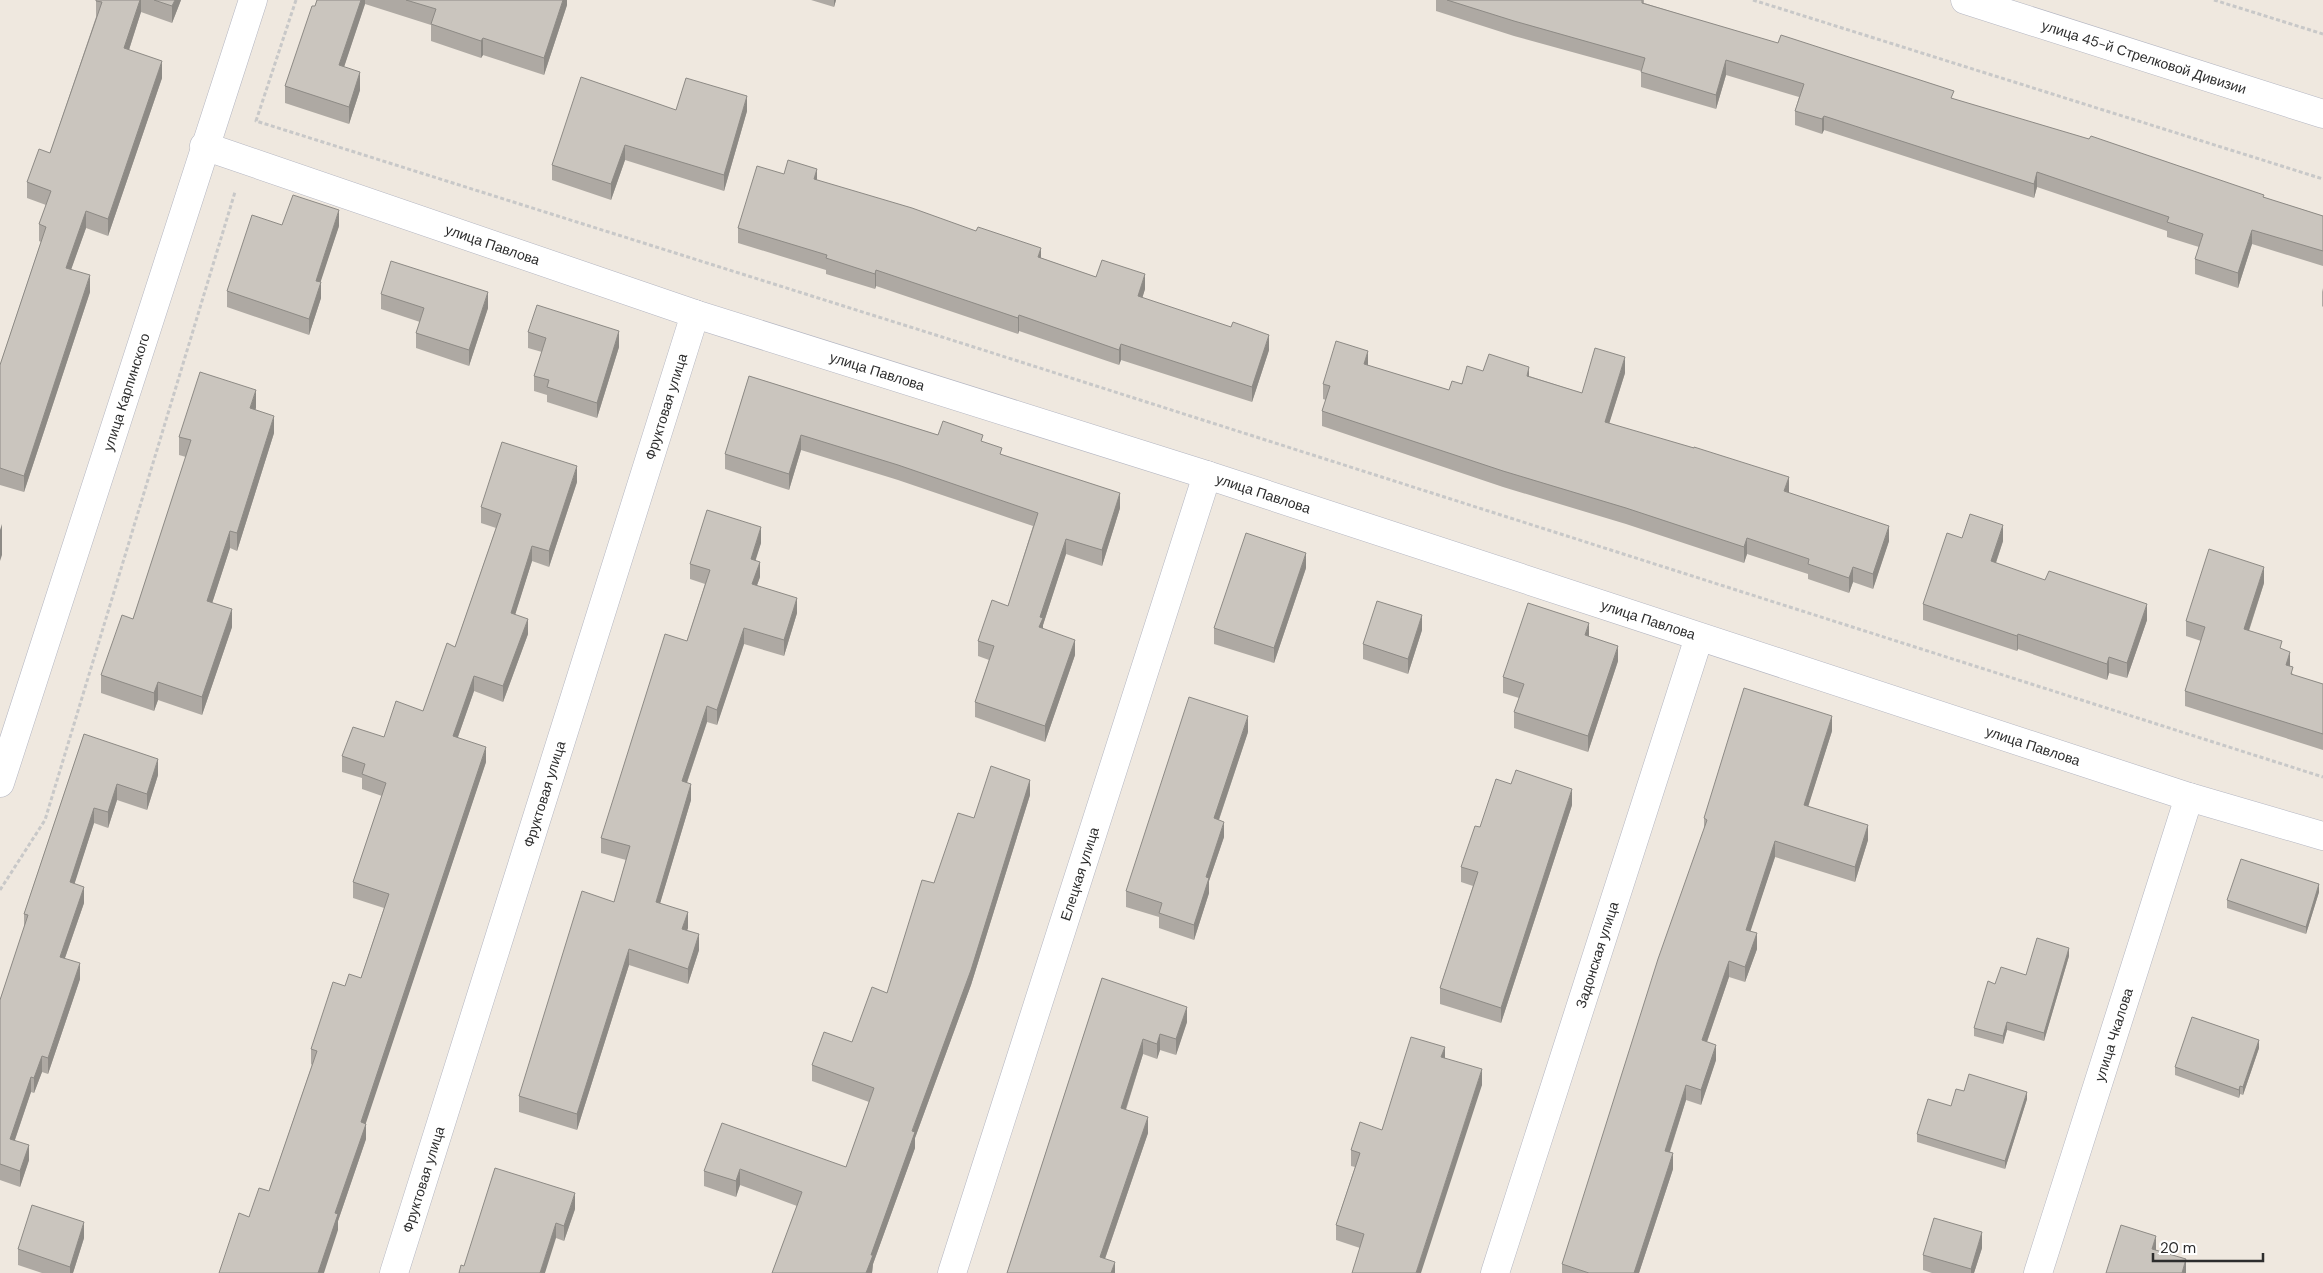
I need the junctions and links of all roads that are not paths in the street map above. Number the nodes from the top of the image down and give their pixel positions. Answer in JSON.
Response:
{"nodes":[{"id":1,"x":253,"y":0,"type":"edge"},
{"id":2,"x":1965,"y":0,"type":"edge"},
{"id":3,"x":2323,"y":114,"type":"edge"},
{"id":4,"x":204,"y":146,"type":"junction"},
{"id":5,"x":695,"y":314,"type":"junction"},
{"id":6,"x":1207,"y":475,"type":"junction"},
{"id":7,"x":1699,"y":637,"type":"junction"},
{"id":8,"x":0,"y":783,"type":"edge"},
{"id":9,"x":2190,"y":797,"type":"junction"},
{"id":10,"x":2323,"y":836,"type":"edge"},
{"id":11,"x":394,"y":1273,"type":"edge"},
{"id":12,"x":952,"y":1273,"type":"edge"},
{"id":13,"x":1495,"y":1273,"type":"edge"},
{"id":14,"x":2038,"y":1273,"type":"edge"}],
"edges":[{"from":1,"to":4,"type":"street","name":"улица Карпинского"},
{"from":2,"to":3,"type":"street","name":"улица 45-й Стрелковой Дивизии"},
{"from":4,"to":5,"type":"street","name":"улица Павлова"},
{"from":4,"to":8,"type":"street","name":"улица Карпинского"},
{"from":5,"to":6,"type":"street","name":"улица Павлова"},
{"from":5,"to":11,"type":"street","name":"Фруктовая улица"},
{"from":6,"to":7,"type":"street","name":"улица Павлова"},
{"from":6,"to":12,"type":"street","name":"Елецкая улица"},
{"from":7,"to":9,"type":"street","name":"улица Павлова"},
{"from":7,"to":13,"type":"street","name":"Задонская улица"},
{"from":9,"to":10,"type":"street","name":"улица Павлова"},
{"from":9,"to":14,"type":"street","name":"улица Чкалова"}]}
